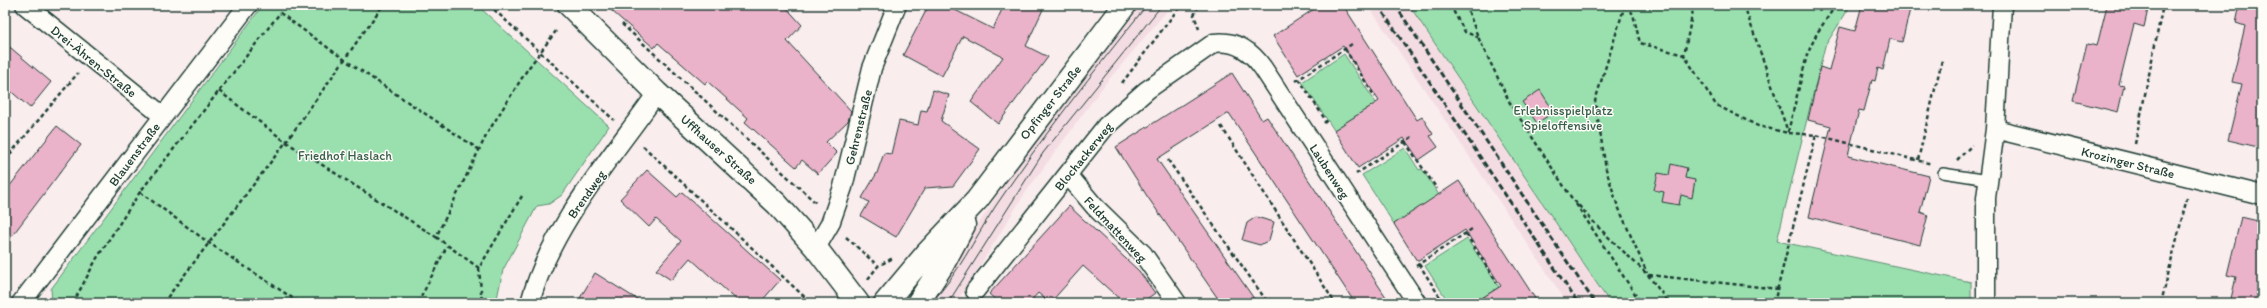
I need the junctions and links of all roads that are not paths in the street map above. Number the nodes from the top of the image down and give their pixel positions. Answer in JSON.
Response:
{"nodes":[{"id":1,"x":25,"y":5,"type":"edge"},
{"id":2,"x":248,"y":5,"type":"edge"},
{"id":3,"x":569,"y":5,"type":"edge"},
{"id":4,"x":897,"y":5,"type":"edge"},
{"id":5,"x":1125,"y":5,"type":"edge"},
{"id":6,"x":2002,"y":5,"type":"edge"},
{"id":7,"x":1236,"y":45,"type":"joint"},
{"id":8,"x":657,"y":93,"type":"junction"},
{"id":9,"x":163,"y":116,"type":"junction"},
{"id":10,"x":1995,"y":129,"type":"junction"},
{"id":11,"x":1944,"y":173,"type":"dead end"},
{"id":12,"x":1068,"y":175,"type":"junction"},
{"id":13,"x":1988,"y":180,"type":"junction"},
{"id":14,"x":2262,"y":195,"type":"edge"},
{"id":15,"x":977,"y":200,"type":"junction"},
{"id":16,"x":816,"y":248,"type":"junction"},
{"id":17,"x":974,"y":291,"type":"dead end"},
{"id":18,"x":21,"y":303,"type":"edge"},
{"id":19,"x":530,"y":303,"type":"edge"},
{"id":20,"x":858,"y":303,"type":"edge"},
{"id":21,"x":884,"y":303,"type":"edge"},
{"id":22,"x":918,"y":303,"type":"edge"},
{"id":23,"x":1177,"y":303,"type":"edge"},
{"id":24,"x":1417,"y":303,"type":"edge"},
{"id":25,"x":1986,"y":303,"type":"edge"}],
"edges":[{"from":1,"to":9,"type":"street","name":"Drei-Ähren-Straße"},
{"from":2,"to":9,"type":"street","name":"Blauenstraße"},
{"from":3,"to":8,"type":"street","name":"Uffhauser Straße"},
{"from":4,"to":16,"type":"street","name":"Gehrenstraße"},
{"from":5,"to":15,"type":"street","name":"Opfinger Straße"},
{"from":6,"to":10,"type":"street"},
{"from":7,"to":12,"type":"street","name":"Blochackerweg"},
{"from":7,"to":24,"type":"street","name":"Laubenweg"},
{"from":8,"to":16,"type":"street","name":"Uffhauser Straße"},
{"from":8,"to":19,"type":"street","name":"Brendweg"},
{"from":9,"to":18,"type":"street","name":"Blauenstraße"},
{"from":10,"to":13,"type":"street"},
{"from":10,"to":14,"type":"street","name":"Krozinger Straße"},
{"from":11,"to":13,"type":"lane"},
{"from":12,"to":17,"type":"street","name":"Blochackerweg"},
{"from":12,"to":23,"type":"street","name":"Feldmattenweg"},
{"from":13,"to":25,"type":"street"},
{"from":15,"to":21,"type":"street","name":"Opfinger Straße"},
{"from":15,"to":22,"type":"street","name":"Opfinger Straße"},
{"from":16,"to":20,"type":"street","name":"Uffhauser Straße"}]}
